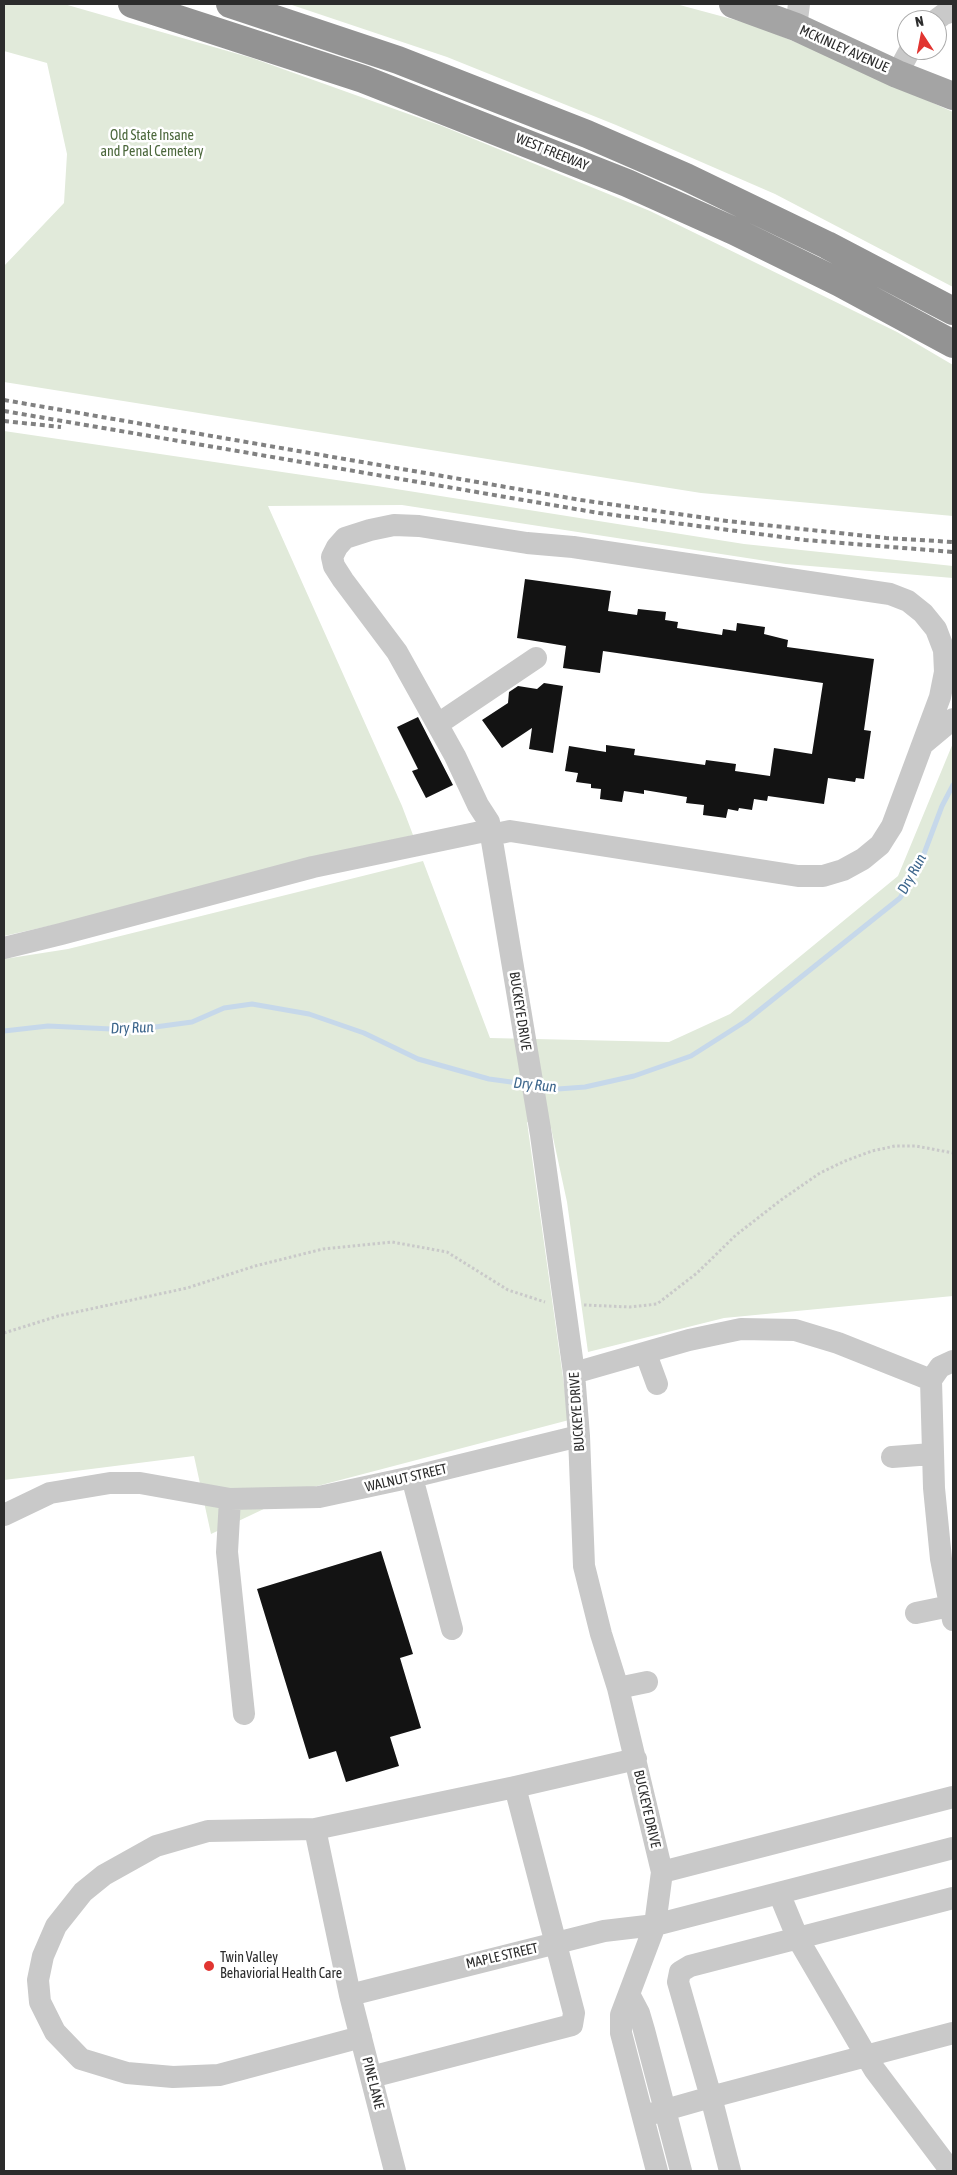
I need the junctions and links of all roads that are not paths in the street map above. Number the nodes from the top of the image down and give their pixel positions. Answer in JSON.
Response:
{"nodes":[{"id":1,"x":132,"y":4,"type":"edge"},
{"id":2,"x":230,"y":4,"type":"edge"},
{"id":3,"x":733,"y":4,"type":"edge"},
{"id":4,"x":798,"y":15,"type":"edge"},
{"id":5,"x":905,"y":60,"type":"edge"},
{"id":6,"x":897,"y":74,"type":"junction"},
{"id":7,"x":953,"y":96,"type":"edge"},
{"id":8,"x":953,"y":311,"type":"edge"},
{"id":9,"x":953,"y":344,"type":"edge"},
{"id":10,"x":536,"y":658,"type":"dead end"},
{"id":11,"x":953,"y":719,"type":"edge"},
{"id":12,"x":438,"y":724,"type":"junction"},
{"id":13,"x":922,"y":745,"type":"junction"},
{"id":14,"x":490,"y":829,"type":"junction"},
{"id":15,"x":4,"y":948,"type":"edge"},
{"id":16,"x":646,"y":1354,"type":"junction"},
{"id":17,"x":953,"y":1361,"type":"edge"},
{"id":18,"x":574,"y":1373,"type":"junction"},
{"id":19,"x":931,"y":1380,"type":"junction"},
{"id":20,"x":657,"y":1384,"type":"dead end"},
{"id":21,"x":579,"y":1436,"type":"junction"},
{"id":22,"x":932,"y":1454,"type":"junction"},
{"id":23,"x":892,"y":1457,"type":"dead end"},
{"id":24,"x":412,"y":1477,"type":"junction"},
{"id":25,"x":230,"y":1499,"type":"junction"},
{"id":26,"x":4,"y":1515,"type":"edge"},
{"id":27,"x":916,"y":1613,"type":"dead end"},
{"id":28,"x":952,"y":1613,"type":"edge"},
{"id":29,"x":452,"y":1629,"type":"dead end"},
{"id":30,"x":647,"y":1682,"type":"dead end"},
{"id":31,"x":618,"y":1688,"type":"junction"},
{"id":32,"x":244,"y":1714,"type":"dead end"},
{"id":33,"x":636,"y":1759,"type":"junction"},
{"id":34,"x":516,"y":1787,"type":"junction"},
{"id":35,"x":953,"y":1797,"type":"edge"},
{"id":36,"x":315,"y":1829,"type":"junction"},
{"id":37,"x":953,"y":1848,"type":"edge"},
{"id":38,"x":662,"y":1872,"type":"junction"},
{"id":39,"x":779,"y":1893,"type":"junction"},
{"id":40,"x":953,"y":1898,"type":"edge"},
{"id":41,"x":656,"y":1925,"type":"junction"},
{"id":42,"x":798,"y":1939,"type":"junction"},
{"id":43,"x":555,"y":1944,"type":"junction"},
{"id":44,"x":350,"y":1995,"type":"junction"},
{"id":45,"x":953,"y":2033,"type":"edge"},
{"id":46,"x":361,"y":2037,"type":"junction"},
{"id":47,"x":866,"y":2056,"type":"junction"},
{"id":48,"x":371,"y":2077,"type":"junction"},
{"id":49,"x":711,"y":2097,"type":"junction"},
{"id":50,"x":653,"y":2114,"type":"junction"},
{"id":51,"x":395,"y":2171,"type":"edge"},
{"id":52,"x":657,"y":2171,"type":"edge"},
{"id":53,"x":681,"y":2171,"type":"edge"},
{"id":54,"x":730,"y":2171,"type":"edge"},
{"id":55,"x":951,"y":2171,"type":"edge"}],
"edges":[{"from":1,"to":9,"type":"highway","name":"WEST FREEWAY"},
{"from":2,"to":8,"type":"highway"},
{"from":3,"to":4,"type":"main road","name":"MCKINLEY AVENUE"},
{"from":4,"to":6,"type":"main road","name":"MCKINLEY AVENUE"},
{"from":5,"to":6,"type":"lane"},
{"from":6,"to":7,"type":"main road","name":"MCKINLEY AVENUE"},
{"from":10,"to":12,"type":"lane"},
{"from":11,"to":13,"type":"lane"},
{"from":12,"to":13,"type":"lane"},
{"from":12,"to":14,"type":"lane"},
{"from":13,"to":14,"type":"lane"},
{"from":14,"to":15,"type":"lane"},
{"from":14,"to":18,"type":"lane","name":"BUCKEYE DRIVE"},
{"from":16,"to":18,"type":"lane"},
{"from":16,"to":19,"type":"lane"},
{"from":16,"to":20,"type":"lane"},
{"from":17,"to":19,"type":"lane"},
{"from":18,"to":21,"type":"lane","name":"BUCKEYE DRIVE"},
{"from":19,"to":22,"type":"lane"},
{"from":21,"to":24,"type":"lane","name":"WALNUT STREET"},
{"from":21,"to":31,"type":"lane","name":"BUCKEYE DRIVE"},
{"from":22,"to":23,"type":"lane"},
{"from":22,"to":28,"type":"lane"},
{"from":24,"to":25,"type":"lane","name":"WALNUT STREET"},
{"from":24,"to":29,"type":"lane"},
{"from":25,"to":26,"type":"lane","name":"WALNUT STREET"},
{"from":25,"to":32,"type":"lane"},
{"from":27,"to":28,"type":"lane"},
{"from":30,"to":31,"type":"lane"},
{"from":31,"to":33,"type":"lane","name":"BUCKEYE DRIVE"},
{"from":33,"to":34,"type":"lane"},
{"from":33,"to":38,"type":"lane","name":"BUCKEYE DRIVE"},
{"from":34,"to":36,"type":"lane"},
{"from":34,"to":43,"type":"lane"},
{"from":35,"to":38,"type":"lane"},
{"from":36,"to":44,"type":"lane","name":"PINE LANE"},
{"from":36,"to":46,"type":"lane"},
{"from":37,"to":39,"type":"lane","name":"MAPLE STREET"},
{"from":38,"to":41,"type":"lane","name":"BUCKEYE DRIVE"},
{"from":39,"to":41,"type":"lane","name":"MAPLE STREET"},
{"from":39,"to":42,"type":"lane"},
{"from":40,"to":42,"type":"lane"},
{"from":41,"to":43,"type":"lane","name":"MAPLE STREET"},
{"from":41,"to":50,"type":"lane","name":"BUCKEYE DRIVE"},
{"from":42,"to":47,"type":"lane"},
{"from":42,"to":49,"type":"lane"},
{"from":43,"to":44,"type":"lane","name":"MAPLE STREET"},
{"from":43,"to":48,"type":"lane"},
{"from":44,"to":46,"type":"lane","name":"PINE LANE"},
{"from":45,"to":47,"type":"lane"},
{"from":46,"to":48,"type":"lane","name":"PINE LANE"},
{"from":47,"to":49,"type":"lane"},
{"from":47,"to":55,"type":"lane"},
{"from":48,"to":51,"type":"lane","name":"PINE LANE"},
{"from":49,"to":50,"type":"lane"},
{"from":49,"to":54,"type":"lane"},
{"from":50,"to":52,"type":"lane","name":"BUCKEYE DRIVE"},
{"from":50,"to":53,"type":"lane","name":"BUCKEYE DRIVE"}]}
